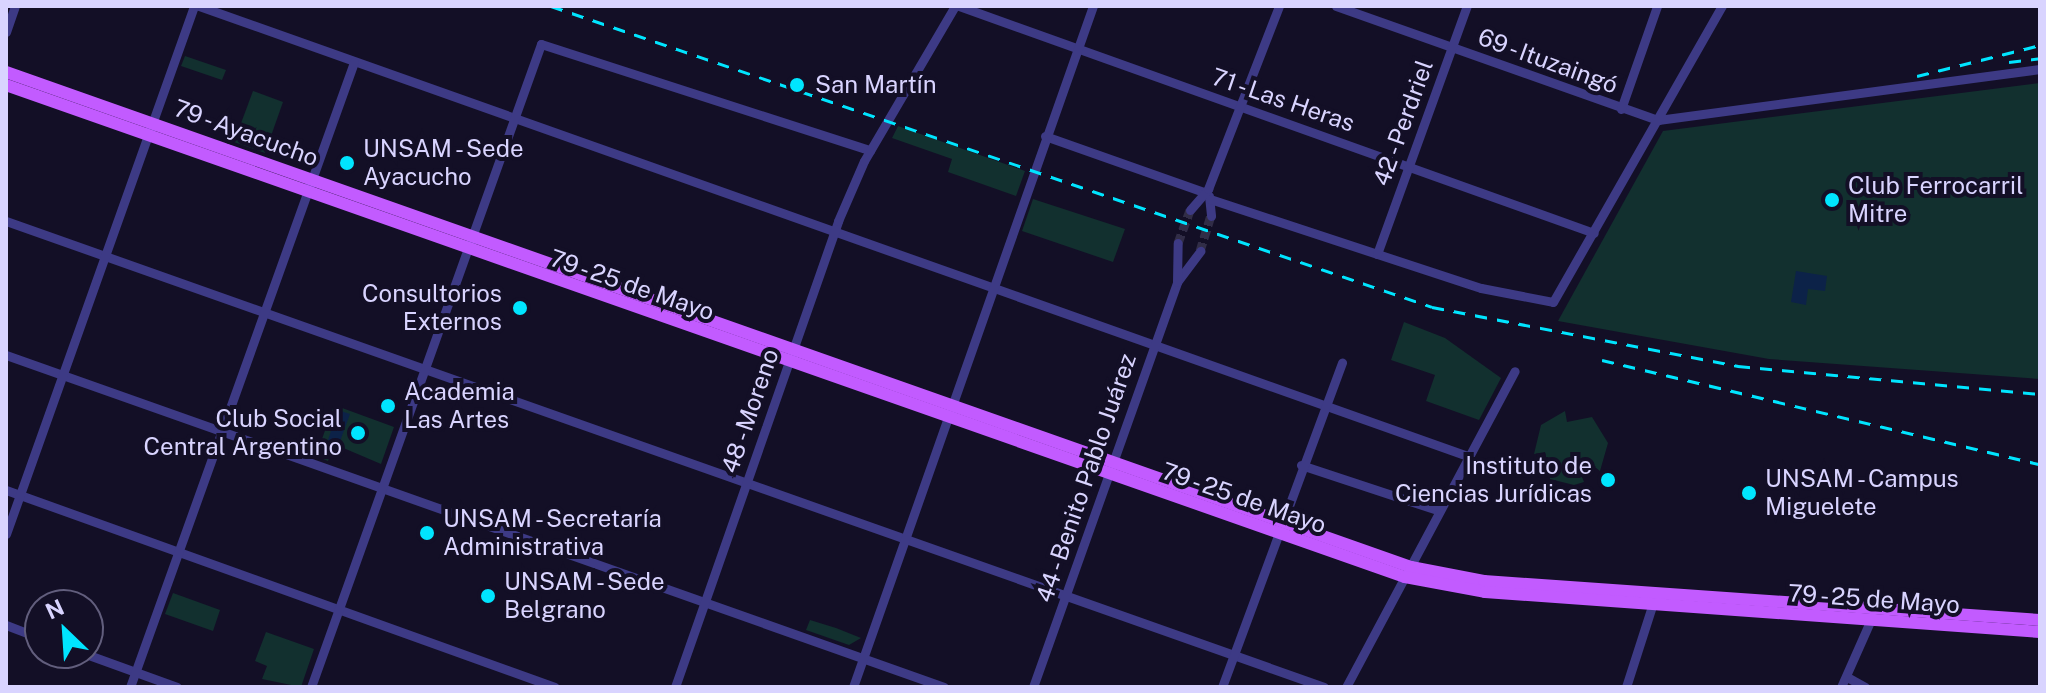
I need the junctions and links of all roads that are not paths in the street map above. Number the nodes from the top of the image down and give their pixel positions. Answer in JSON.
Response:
{"nodes":[{"id":1,"x":15,"y":6,"type":"edge"},
{"id":2,"x":197,"y":6,"type":"edge"},
{"id":3,"x":957,"y":6,"type":"edge"},
{"id":4,"x":1093,"y":6,"type":"edge"},
{"id":5,"x":1279,"y":6,"type":"edge"},
{"id":6,"x":1336,"y":6,"type":"edge"},
{"id":7,"x":1467,"y":6,"type":"edge"},
{"id":8,"x":1657,"y":6,"type":"edge"},
{"id":9,"x":1718,"y":7,"type":"edge"},
{"id":10,"x":6,"y":32,"type":"edge"},
{"id":11,"x":1452,"y":48,"type":"junction"},
{"id":12,"x":1078,"y":49,"type":"junction"},
{"id":13,"x":354,"y":62,"type":"junction"},
{"id":14,"x":2040,"y":69,"type":"edge"},
{"id":15,"x":6,"y":72,"type":"edge"},
{"id":16,"x":6,"y":85,"type":"edge"},
{"id":17,"x":1238,"y":106,"type":"junction"},
{"id":18,"x":1621,"y":109,"type":"junction"},
{"id":19,"x":513,"y":117,"type":"junction"},
{"id":20,"x":1658,"y":120,"type":"junction"},
{"id":21,"x":150,"y":128,"type":"junction"},
{"id":22,"x":1045,"y":136,"type":"junction"},
{"id":23,"x":870,"y":150,"type":"junction"},
{"id":24,"x":1409,"y":165,"type":"junction"},
{"id":25,"x":309,"y":186,"type":"junction"},
{"id":26,"x":1207,"y":193,"type":"junction"},
{"id":27,"x":1190,"y":210,"type":"tunnel mouth"},
{"id":28,"x":1211,"y":216,"type":"tunnel mouth"},
{"id":29,"x":6,"y":221,"type":"edge"},
{"id":30,"x":834,"y":232,"type":"junction"},
{"id":31,"x":1594,"y":233,"type":"junction"},
{"id":32,"x":1178,"y":243,"type":"tunnel mouth"},
{"id":33,"x":469,"y":244,"type":"junction"},
{"id":34,"x":1200,"y":251,"type":"tunnel mouth"},
{"id":35,"x":1377,"y":254,"type":"junction"},
{"id":36,"x":105,"y":256,"type":"junction"},
{"id":37,"x":1177,"y":282,"type":"junction"},
{"id":38,"x":993,"y":287,"type":"junction"},
{"id":39,"x":265,"y":312,"type":"junction"},
{"id":40,"x":1154,"y":343,"type":"junction"},
{"id":41,"x":6,"y":355,"type":"edge"},
{"id":42,"x":789,"y":356,"type":"junction"},
{"id":43,"x":1342,"y":362,"type":"dead end"},
{"id":44,"x":424,"y":369,"type":"junction"},
{"id":45,"x":1515,"y":371,"type":"dead end"},
{"id":46,"x":64,"y":375,"type":"junction"},
{"id":47,"x":1324,"y":403,"type":"junction"},
{"id":48,"x":950,"y":412,"type":"junction"},
{"id":49,"x":221,"y":431,"type":"junction"},
{"id":50,"x":1468,"y":456,"type":"junction"},
{"id":51,"x":1301,"y":465,"type":"junction"},
{"id":52,"x":1111,"y":468,"type":"junction"},
{"id":53,"x":746,"y":485,"type":"junction"},
{"id":54,"x":6,"y":490,"type":"edge"},
{"id":55,"x":381,"y":490,"type":"junction"},
{"id":56,"x":20,"y":495,"type":"junction"},
{"id":57,"x":1440,"y":511,"type":"junction"},
{"id":58,"x":1278,"y":527,"type":"junction"},
{"id":59,"x":6,"y":534,"type":"edge"},
{"id":60,"x":904,"y":540,"type":"junction"},
{"id":61,"x":180,"y":551,"type":"junction"},
{"id":62,"x":1408,"y":572,"type":"junction"},
{"id":63,"x":1065,"y":596,"type":"junction"},
{"id":64,"x":1655,"y":599,"type":"junction"},
{"id":65,"x":704,"y":603,"type":"junction"},
{"id":66,"x":339,"y":608,"type":"junction"},
{"id":67,"x":1873,"y":614,"type":"junction"},
{"id":68,"x":2040,"y":620,"type":"edge"},
{"id":69,"x":2040,"y":632,"type":"edge"},
{"id":70,"x":1233,"y":656,"type":"junction"},
{"id":71,"x":864,"y":658,"type":"junction"},
{"id":72,"x":104,"y":661,"type":"edge"},
{"id":73,"x":136,"y":672,"type":"junction"},
{"id":74,"x":1847,"y":677,"type":"junction"},
{"id":75,"x":130,"y":687,"type":"edge"},
{"id":76,"x":177,"y":687,"type":"edge"},
{"id":77,"x":311,"y":687,"type":"edge"},
{"id":78,"x":555,"y":687,"type":"edge"},
{"id":79,"x":675,"y":687,"type":"edge"},
{"id":80,"x":853,"y":687,"type":"edge"},
{"id":81,"x":944,"y":687,"type":"edge"},
{"id":82,"x":1033,"y":687,"type":"edge"},
{"id":83,"x":1222,"y":687,"type":"edge"},
{"id":84,"x":1324,"y":687,"type":"edge"},
{"id":85,"x":1346,"y":687,"type":"edge"},
{"id":86,"x":1626,"y":687,"type":"edge"},
{"id":87,"x":1841,"y":687,"type":"edge"},
{"id":88,"x":1865,"y":687,"type":"edge"}],
"edges":[{"from":1,"to":10,"type":"street"},
{"from":2,"to":13,"type":"street"},
{"from":2,"to":21,"type":"street"},
{"from":3,"to":12,"type":"street","name":"71 - Las Heras"},
{"from":3,"to":23,"type":"street","name":"48 - Moreno"},
{"from":4,"to":12,"type":"street"},
{"from":5,"to":17,"type":"street"},
{"from":6,"to":11,"type":"street","name":"69 - Ituzaingó"},
{"from":7,"to":11,"type":"street","name":"42 - Perdriel"},
{"from":8,"to":18,"type":"street"},
{"from":9,"to":20,"type":"street"},
{"from":11,"to":18,"type":"street","name":"69 - Ituzaingó"},
{"from":11,"to":24,"type":"street","name":"42 - Perdriel"},
{"from":12,"to":17,"type":"street","name":"71 - Las Heras"},
{"from":12,"to":22,"type":"street"},
{"from":13,"to":19,"type":"street"},
{"from":13,"to":25,"type":"street"},
{"from":14,"to":20,"type":"street"},
{"from":15,"to":21,"type":"main road","name":"79 - Ayacucho"},
{"from":16,"to":21,"type":"main road","name":"79 - Ayacucho"},
{"from":17,"to":24,"type":"street","name":"71 - Las Heras"},
{"from":17,"to":26,"type":"street"},
{"from":18,"to":20,"type":"street","name":"69 - Ituzaingó"},
{"from":19,"to":23,"type":"street"},
{"from":19,"to":30,"type":"street"},
{"from":19,"to":33,"type":"street"},
{"from":20,"to":31,"type":"street"},
{"from":21,"to":25,"type":"main road","name":"79 - Ayacucho"},
{"from":21,"to":36,"type":"street"},
{"from":22,"to":26,"type":"street"},
{"from":22,"to":38,"type":"street"},
{"from":23,"to":30,"type":"street","name":"48 - Moreno"},
{"from":24,"to":31,"type":"street","name":"71 - Las Heras"},
{"from":24,"to":35,"type":"street","name":"42 - Perdriel"},
{"from":25,"to":33,"type":"main road","name":"79 - Ayacucho"},
{"from":25,"to":39,"type":"street"},
{"from":26,"to":27,"type":"street"},
{"from":26,"to":28,"type":"street"},
{"from":26,"to":35,"type":"street"},
{"from":29,"to":36,"type":"street"},
{"from":30,"to":38,"type":"street"},
{"from":30,"to":42,"type":"street","name":"48 - Moreno"},
{"from":31,"to":35,"type":"street"},
{"from":32,"to":37,"type":"street","name":"44 - Benito Pablo Juárez"},
{"from":33,"to":42,"type":"main road","name":"79 - 25 de Mayo"},
{"from":33,"to":44,"type":"street"},
{"from":34,"to":37,"type":"street","name":"44 - Benito Pablo Juárez"},
{"from":36,"to":39,"type":"street"},
{"from":36,"to":46,"type":"street"},
{"from":37,"to":40,"type":"street","name":"44 - Benito Pablo Juárez"},
{"from":38,"to":40,"type":"street"},
{"from":38,"to":48,"type":"street"},
{"from":39,"to":44,"type":"street"},
{"from":39,"to":49,"type":"street"},
{"from":40,"to":47,"type":"street"},
{"from":40,"to":52,"type":"street","name":"44 - Benito Pablo Juárez"},
{"from":41,"to":46,"type":"street"},
{"from":42,"to":48,"type":"main road","name":"79 - 25 de Mayo"},
{"from":42,"to":53,"type":"street","name":"48 - Moreno"},
{"from":43,"to":47,"type":"street"},
{"from":44,"to":53,"type":"street"},
{"from":44,"to":55,"type":"street"},
{"from":45,"to":50,"type":"street"},
{"from":46,"to":49,"type":"street"},
{"from":46,"to":56,"type":"street"},
{"from":47,"to":50,"type":"street"},
{"from":47,"to":51,"type":"street"},
{"from":48,"to":52,"type":"main road","name":"79 - 25 de Mayo"},
{"from":48,"to":60,"type":"street"},
{"from":49,"to":55,"type":"street"},
{"from":49,"to":61,"type":"street"},
{"from":50,"to":57,"type":"street"},
{"from":51,"to":57,"type":"street"},
{"from":51,"to":58,"type":"street"},
{"from":52,"to":58,"type":"main road","name":"79 - 25 de Mayo"},
{"from":52,"to":63,"type":"street","name":"44 - Benito Pablo Juárez"},
{"from":53,"to":60,"type":"street"},
{"from":53,"to":65,"type":"street","name":"48 - Moreno"},
{"from":54,"to":56,"type":"street"},
{"from":55,"to":65,"type":"street"},
{"from":55,"to":66,"type":"street"},
{"from":56,"to":59,"type":"street"},
{"from":56,"to":61,"type":"street"},
{"from":57,"to":62,"type":"street"},
{"from":58,"to":62,"type":"main road","name":"79 - 25 de Mayo"},
{"from":58,"to":70,"type":"street"},
{"from":60,"to":63,"type":"street"},
{"from":60,"to":71,"type":"street"},
{"from":61,"to":66,"type":"street"},
{"from":61,"to":73,"type":"street"},
{"from":62,"to":64,"type":"main road","name":"79 - 25 de Mayo"},
{"from":62,"to":85,"type":"street"},
{"from":63,"to":70,"type":"street"},
{"from":63,"to":82,"type":"street","name":"44 - Benito Pablo Juárez"},
{"from":64,"to":67,"type":"main road","name":"79 - 25 de Mayo"},
{"from":64,"to":86,"type":"street"},
{"from":65,"to":71,"type":"street"},
{"from":65,"to":79,"type":"street","name":"48 - Moreno"},
{"from":66,"to":77,"type":"street"},
{"from":66,"to":78,"type":"street"},
{"from":67,"to":68,"type":"main road","name":"79 - 25 de Mayo"},
{"from":67,"to":69,"type":"main road","name":"79 - 25 de Mayo"},
{"from":67,"to":74,"type":"street"},
{"from":70,"to":83,"type":"street"},
{"from":70,"to":84,"type":"street"},
{"from":71,"to":80,"type":"street"},
{"from":71,"to":81,"type":"street"},
{"from":72,"to":73,"type":"street"},
{"from":73,"to":75,"type":"street"},
{"from":73,"to":76,"type":"street"},
{"from":74,"to":87,"type":"street"},
{"from":74,"to":88,"type":"street"}]}
